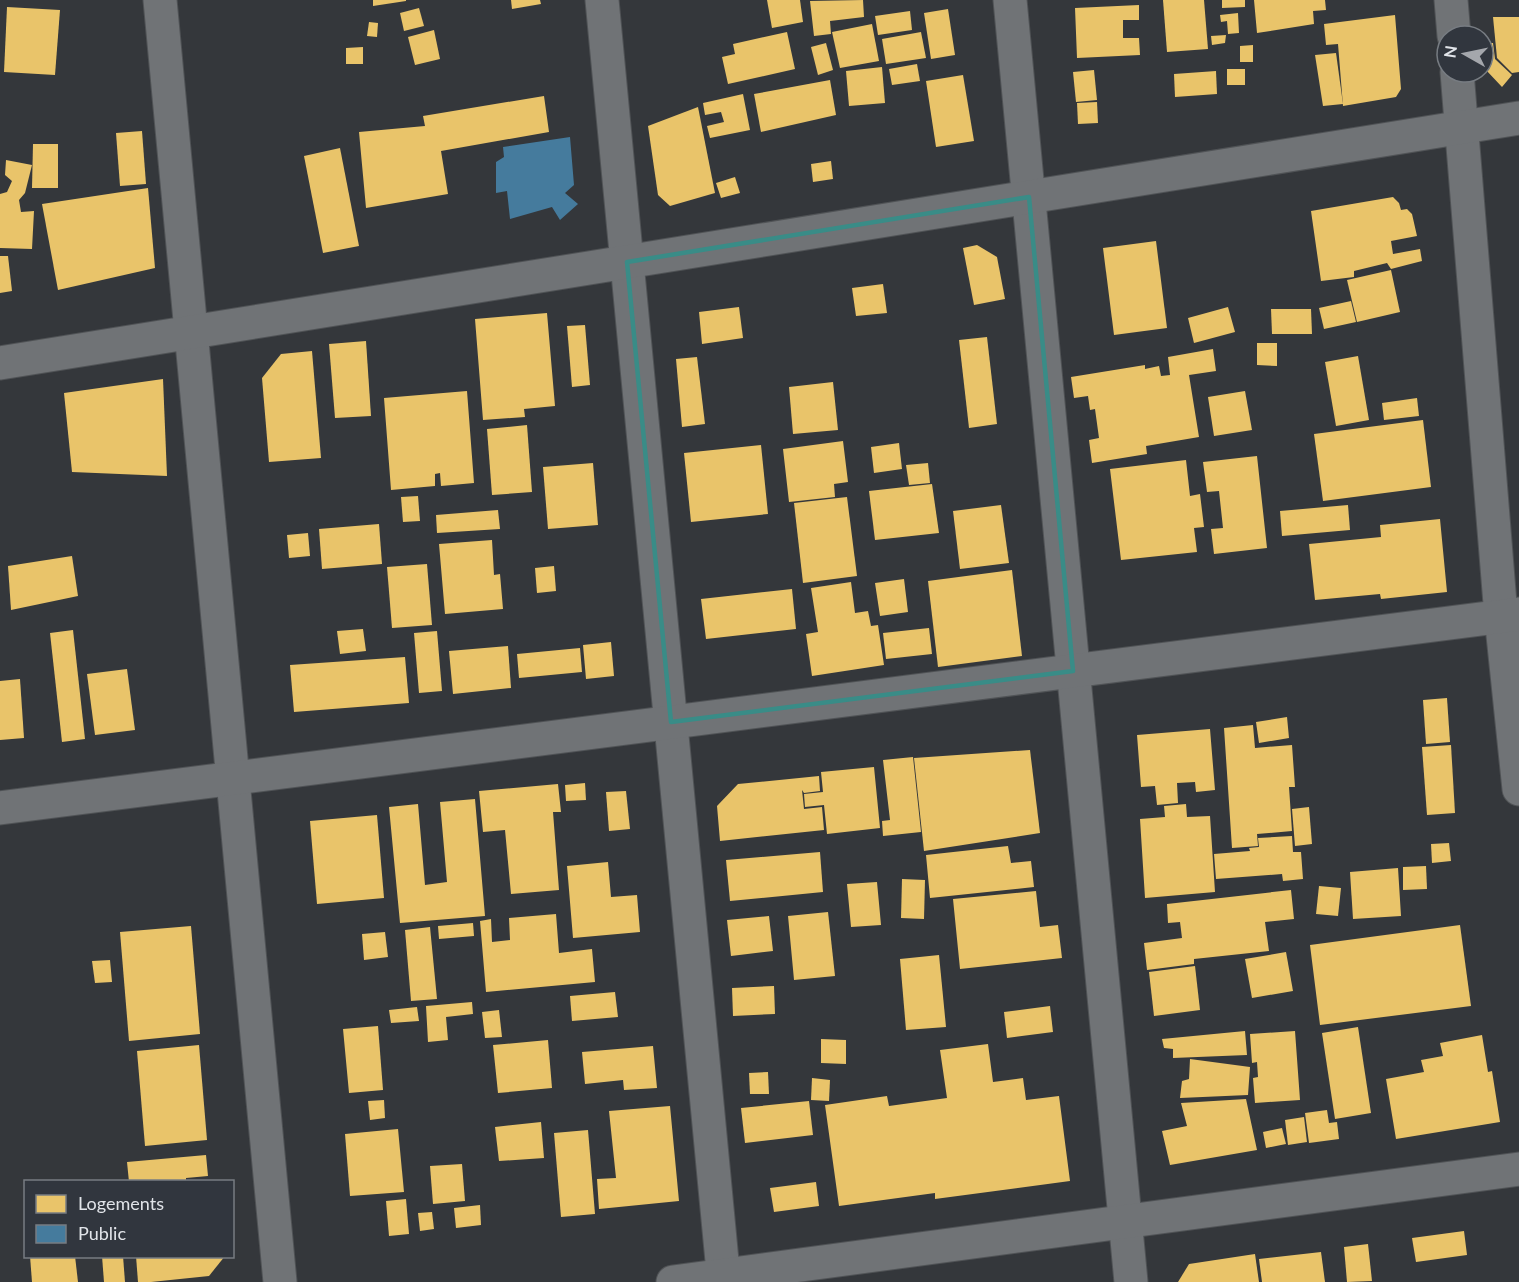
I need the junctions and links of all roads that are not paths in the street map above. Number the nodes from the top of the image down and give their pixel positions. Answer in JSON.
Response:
{"nodes":[{"id":1,"x":160,"y":0,"type":"edge"},
{"id":2,"x":602,"y":0,"type":"edge"},
{"id":3,"x":1010,"y":0,"type":"edge"},
{"id":4,"x":1451,"y":0,"type":"edge"},
{"id":5,"x":1453,"y":24,"type":"edge"},
{"id":6,"x":1458,"y":84,"type":"edge"},
{"id":7,"x":1519,"y":118,"type":"edge"},
{"id":8,"x":1461,"y":128,"type":"junction"},
{"id":9,"x":1029,"y":197,"type":"junction"},
{"id":10,"x":627,"y":262,"type":"junction"},
{"id":11,"x":191,"y":332,"type":"junction"},
{"id":12,"x":0,"y":363,"type":"edge"},
{"id":13,"x":1510,"y":615,"type":"edge"},
{"id":14,"x":1073,"y":671,"type":"junction"},
{"id":15,"x":670,"y":722,"type":"junction"},
{"id":16,"x":233,"y":778,"type":"junction"},
{"id":17,"x":1519,"y":789,"type":"edge"},
{"id":18,"x":0,"y":808,"type":"edge"},
{"id":19,"x":1519,"y":1168,"type":"edge"},
{"id":20,"x":1126,"y":1221,"type":"junction"},
{"id":21,"x":724,"y":1279,"type":"edge"},
{"id":22,"x":280,"y":1282,"type":"edge"},
{"id":23,"x":673,"y":1282,"type":"edge"},
{"id":24,"x":1131,"y":1282,"type":"edge"}],
"edges":[{"from":1,"to":11,"type":"street"},
{"from":2,"to":10,"type":"street"},
{"from":3,"to":9,"type":"street"},
{"from":4,"to":5,"type":"street"},
{"from":6,"to":8,"type":"street"},
{"from":7,"to":8,"type":"street"},
{"from":8,"to":9,"type":"street"},
{"from":8,"to":13,"type":"street"},
{"from":9,"to":10,"type":"street"},
{"from":9,"to":14,"type":"street"},
{"from":10,"to":11,"type":"street"},
{"from":10,"to":15,"type":"street"},
{"from":11,"to":12,"type":"street"},
{"from":11,"to":16,"type":"street"},
{"from":13,"to":14,"type":"street"},
{"from":13,"to":17,"type":"street"},
{"from":14,"to":15,"type":"street"},
{"from":14,"to":20,"type":"street"},
{"from":15,"to":16,"type":"street"},
{"from":15,"to":21,"type":"street"},
{"from":16,"to":18,"type":"street"},
{"from":16,"to":22,"type":"street"},
{"from":19,"to":20,"type":"street"},
{"from":20,"to":21,"type":"street"},
{"from":20,"to":24,"type":"street"},
{"from":21,"to":23,"type":"street"}]}
